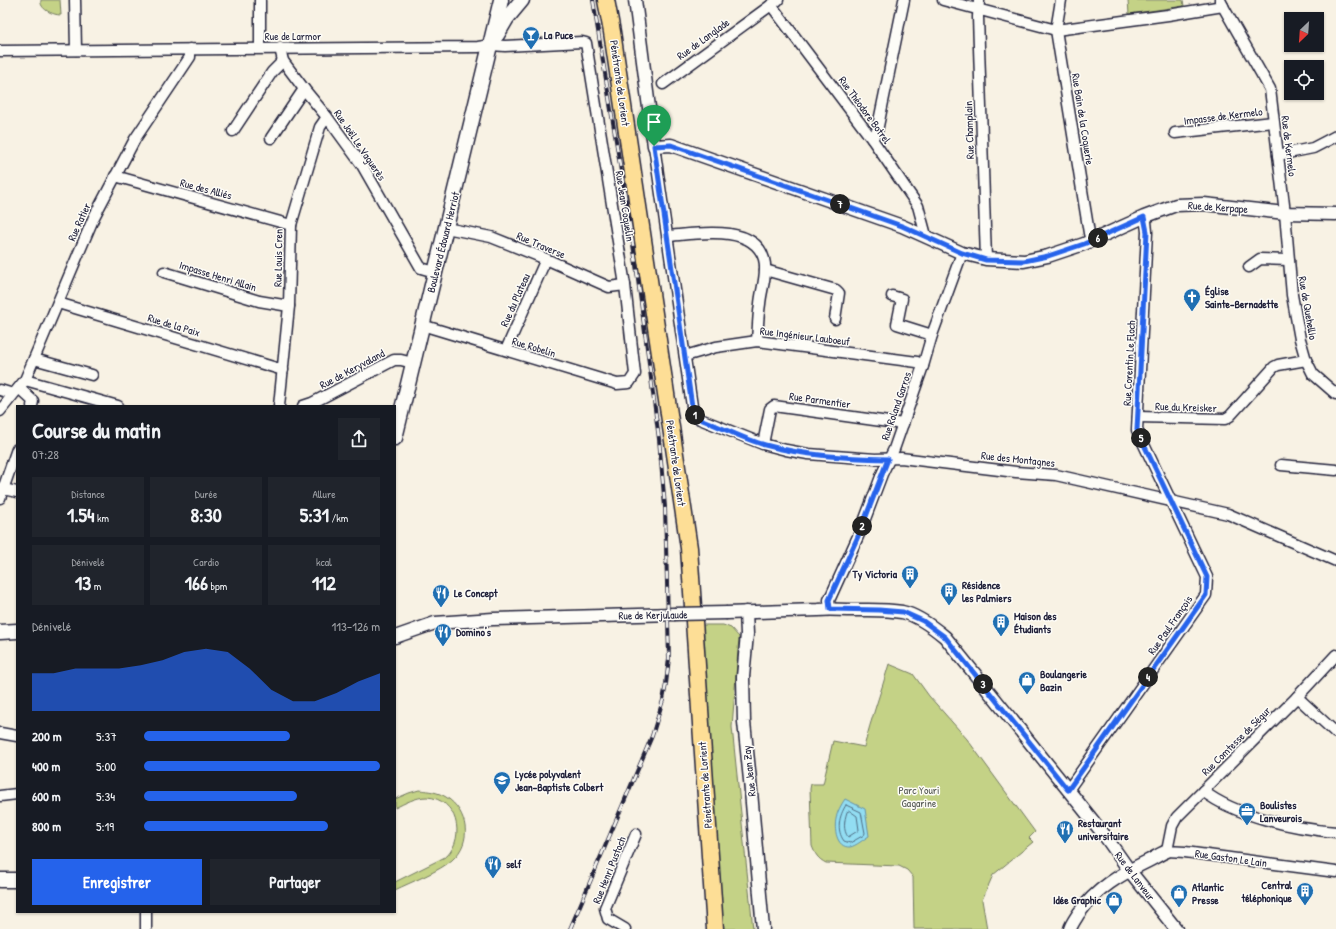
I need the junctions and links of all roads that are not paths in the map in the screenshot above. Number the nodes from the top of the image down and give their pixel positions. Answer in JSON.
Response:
{"nodes":[{"id":1,"x":75,"y":0,"type":"edge"},
{"id":2,"x":260,"y":0,"type":"edge"},
{"id":3,"x":501,"y":0,"type":"edge"},
{"id":4,"x":522,"y":0,"type":"edge"},
{"id":5,"x":606,"y":0,"type":"edge"},
{"id":6,"x":635,"y":0,"type":"edge"},
{"id":7,"x":904,"y":0,"type":"edge"},
{"id":8,"x":943,"y":0,"type":"edge"},
{"id":9,"x":1061,"y":0,"type":"edge"},
{"id":10,"x":775,"y":2,"type":"edge"},
{"id":11,"x":1221,"y":2,"type":"edge"},
{"id":12,"x":978,"y":4,"type":"edge"},
{"id":13,"x":1056,"y":30,"type":"junction"},
{"id":14,"x":586,"y":43,"type":"joint"},
{"id":15,"x":491,"y":45,"type":"junction"},
{"id":16,"x":260,"y":48,"type":"junction"},
{"id":17,"x":280,"y":48,"type":"junction"},
{"id":18,"x":190,"y":49,"type":"junction"},
{"id":19,"x":76,"y":50,"type":"junction"},
{"id":20,"x":0,"y":51,"type":"edge"},
{"id":21,"x":284,"y":61,"type":"junction"},
{"id":22,"x":663,"y":84,"type":"dead end"},
{"id":23,"x":304,"y":89,"type":"junction"},
{"id":24,"x":327,"y":117,"type":"junction"},
{"id":25,"x":1273,"y":122,"type":"junction"},
{"id":26,"x":233,"y":131,"type":"dead end"},
{"id":27,"x":1175,"y":133,"type":"dead end"},
{"id":28,"x":1336,"y":136,"type":"edge"},
{"id":29,"x":271,"y":138,"type":"dead end"},
{"id":30,"x":872,"y":139,"type":"junction"},
{"id":31,"x":654,"y":146,"type":"junction"},
{"id":32,"x":1278,"y":155,"type":"junction"},
{"id":33,"x":115,"y":176,"type":"junction"},
{"id":34,"x":1285,"y":212,"type":"junction"},
{"id":35,"x":1336,"y":214,"type":"edge"},
{"id":36,"x":1144,"y":217,"type":"junction"},
{"id":37,"x":290,"y":225,"type":"junction"},
{"id":38,"x":446,"y":228,"type":"junction"},
{"id":39,"x":668,"y":236,"type":"junction"},
{"id":40,"x":925,"y":236,"type":"junction"},
{"id":41,"x":1091,"y":241,"type":"junction"},
{"id":42,"x":962,"y":253,"type":"junction"},
{"id":43,"x":546,"y":259,"type":"junction"},
{"id":44,"x":986,"y":260,"type":"junction"},
{"id":45,"x":1289,"y":260,"type":"junction"},
{"id":46,"x":1249,"y":266,"type":"dead end"},
{"id":47,"x":765,"y":270,"type":"junction"},
{"id":48,"x":164,"y":272,"type":"dead end"},
{"id":49,"x":435,"y":272,"type":"junction"},
{"id":50,"x":626,"y":285,"type":"junction"},
{"id":51,"x":892,"y":296,"type":"dead end"},
{"id":52,"x":58,"y":303,"type":"junction"},
{"id":53,"x":289,"y":306,"type":"junction"},
{"id":54,"x":835,"y":319,"type":"dead end"},
{"id":55,"x":422,"y":325,"type":"junction"},
{"id":56,"x":932,"y":335,"type":"junction"},
{"id":57,"x":757,"y":341,"type":"junction"},
{"id":58,"x":506,"y":350,"type":"junction"},
{"id":59,"x":685,"y":356,"type":"junction"},
{"id":60,"x":34,"y":358,"type":"junction"},
{"id":61,"x":1306,"y":360,"type":"junction"},
{"id":62,"x":413,"y":363,"type":"junction"},
{"id":63,"x":923,"y":366,"type":"junction"},
{"id":64,"x":283,"y":370,"type":"junction"},
{"id":65,"x":635,"y":374,"type":"joint"},
{"id":66,"x":92,"y":375,"type":"dead end"},
{"id":67,"x":19,"y":388,"type":"junction"},
{"id":68,"x":0,"y":390,"type":"edge"},
{"id":69,"x":1336,"y":394,"type":"edge"},
{"id":70,"x":32,"y":405,"type":"edge"},
{"id":71,"x":112,"y":405,"type":"edge"},
{"id":72,"x":279,"y":405,"type":"edge"},
{"id":73,"x":306,"y":405,"type":"edge"},
{"id":74,"x":0,"y":411,"type":"edge"},
{"id":75,"x":1138,"y":417,"type":"junction"},
{"id":76,"x":903,"y":424,"type":"junction"},
{"id":77,"x":396,"y":434,"type":"edge"},
{"id":78,"x":763,"y":444,"type":"junction"},
{"id":79,"x":16,"y":452,"type":"edge"},
{"id":80,"x":888,"y":459,"type":"junction"},
{"id":81,"x":1281,"y":464,"type":"dead end"},
{"id":82,"x":1336,"y":470,"type":"edge"},
{"id":83,"x":16,"y":492,"type":"edge"},
{"id":84,"x":2,"y":494,"type":"edge"},
{"id":85,"x":1171,"y":502,"type":"junction"},
{"id":86,"x":1336,"y":561,"type":"edge"},
{"id":87,"x":830,"y":609,"type":"junction"},
{"id":88,"x":746,"y":612,"type":"junction"},
{"id":89,"x":903,"y":612,"type":"joint"},
{"id":90,"x":16,"y":631,"type":"edge"},
{"id":91,"x":0,"y":632,"type":"edge"},
{"id":92,"x":398,"y":634,"type":"edge"},
{"id":93,"x":1336,"y":655,"type":"edge"},
{"id":94,"x":1297,"y":697,"type":"junction"},
{"id":95,"x":0,"y":733,"type":"edge"},
{"id":96,"x":1336,"y":733,"type":"edge"},
{"id":97,"x":16,"y":736,"type":"edge"},
{"id":98,"x":1068,"y":790,"type":"junction"},
{"id":99,"x":1203,"y":791,"type":"junction"},
{"id":100,"x":16,"y":794,"type":"edge"},
{"id":101,"x":0,"y":796,"type":"edge"},
{"id":102,"x":1336,"y":832,"type":"edge"},
{"id":103,"x":636,"y":834,"type":"dead end"},
{"id":104,"x":1167,"y":851,"type":"junction"},
{"id":105,"x":1129,"y":870,"type":"junction"},
{"id":106,"x":1336,"y":872,"type":"edge"},
{"id":107,"x":0,"y":880,"type":"edge"},
{"id":108,"x":16,"y":880,"type":"edge"},
{"id":109,"x":146,"y":913,"type":"edge"},
{"id":110,"x":146,"y":929,"type":"edge"},
{"id":111,"x":624,"y":929,"type":"edge"},
{"id":112,"x":715,"y":929,"type":"edge"},
{"id":113,"x":763,"y":929,"type":"edge"},
{"id":114,"x":1070,"y":929,"type":"edge"},
{"id":115,"x":1176,"y":929,"type":"edge"}],
"edges":[{"from":1,"to":19,"type":"street"},
{"from":2,"to":16,"type":"street"},
{"from":3,"to":15,"type":"main road","name":"Boulevard Édouard Herriot"},
{"from":4,"to":15,"type":"main road","name":"Boulevard Édouard Herriot"},
{"from":5,"to":112,"type":"main road","name":"Pénétrante de Lorient"},
{"from":6,"to":31,"type":"street"},
{"from":7,"to":30,"type":"street"},
{"from":8,"to":12,"type":"street"},
{"from":9,"to":13,"type":"street","name":"Rue Bain de la Coquerie"},
{"from":10,"to":22,"type":"street","name":"Rue de Langlade"},
{"from":10,"to":30,"type":"street","name":"Rue Théodore Botrel"},
{"from":11,"to":13,"type":"street"},
{"from":11,"to":25,"type":"street","name":"Rue de Kermelo"},
{"from":12,"to":13,"type":"street"},
{"from":12,"to":44,"type":"street","name":"Rue Champlain"},
{"from":13,"to":41,"type":"street","name":"Rue Bain de la Coquerie"},
{"from":14,"to":15,"type":"street","name":"Rue de Larmor"},
{"from":14,"to":50,"type":"street","name":"Rue Jean Coquelin"},
{"from":15,"to":17,"type":"street","name":"Rue de Larmor"},
{"from":15,"to":38,"type":"main road","name":"Boulevard Édouard Herriot"},
{"from":16,"to":17,"type":"street","name":"Rue de Larmor"},
{"from":16,"to":18,"type":"street","name":"Rue de Larmor"},
{"from":17,"to":21,"type":"street","name":"Rue Joël Le Vaguerès"},
{"from":18,"to":19,"type":"street","name":"Rue de Larmor"},
{"from":18,"to":33,"type":"street","name":"Rue Ratier"},
{"from":19,"to":20,"type":"street","name":"Rue de Larmor"},
{"from":21,"to":23,"type":"street","name":"Rue Joël Le Vaguerès"},
{"from":21,"to":26,"type":"street"},
{"from":23,"to":24,"type":"street","name":"Rue Joël Le Vaguerès"},
{"from":23,"to":29,"type":"street"},
{"from":24,"to":37,"type":"street","name":"Rue Louis Cren"},
{"from":24,"to":49,"type":"street","name":"Rue Joël Le Vaguerès"},
{"from":25,"to":27,"type":"street","name":"Impasse de Kermelo"},
{"from":25,"to":32,"type":"street","name":"Rue de Kermelo"},
{"from":28,"to":32,"type":"street"},
{"from":30,"to":40,"type":"street","name":"Rue Théodore Botrel"},
{"from":31,"to":39,"type":"street"},
{"from":31,"to":40,"type":"street","name":"Rue de Kerpape"},
{"from":32,"to":34,"type":"street","name":"Rue de Kermelo"},
{"from":33,"to":37,"type":"street","name":"Rue des Alliés"},
{"from":33,"to":52,"type":"street","name":"Rue Ratier"},
{"from":34,"to":35,"type":"street","name":"Rue de Kerpape"},
{"from":34,"to":36,"type":"street","name":"Rue de Kerpape"},
{"from":34,"to":45,"type":"street","name":"Rue de Quehellio"},
{"from":36,"to":41,"type":"street","name":"Rue de Kerpape"},
{"from":36,"to":75,"type":"street","name":"Rue Corentin Le Floch"},
{"from":37,"to":53,"type":"street","name":"Rue Louis Cren"},
{"from":38,"to":43,"type":"street","name":"Rue Traverse"},
{"from":38,"to":49,"type":"main road","name":"Boulevard Édouard Herriot"},
{"from":39,"to":47,"type":"street"},
{"from":39,"to":59,"type":"street"},
{"from":40,"to":42,"type":"street","name":"Rue de Kerpape"},
{"from":41,"to":44,"type":"street","name":"Rue de Kerpape"},
{"from":42,"to":44,"type":"street","name":"Rue de Kerpape"},
{"from":42,"to":56,"type":"street","name":"Rue Roland Garros"},
{"from":43,"to":50,"type":"street","name":"Rue Traverse"},
{"from":43,"to":58,"type":"street","name":"Rue du Plateau"},
{"from":45,"to":46,"type":"street"},
{"from":45,"to":61,"type":"street","name":"Rue de Quehellio"},
{"from":47,"to":54,"type":"street"},
{"from":47,"to":57,"type":"street"},
{"from":48,"to":53,"type":"street","name":"Impasse Henri Allain"},
{"from":49,"to":55,"type":"main road","name":"Boulevard Édouard Herriot"},
{"from":50,"to":65,"type":"street","name":"Rue Jean Coquelin"},
{"from":51,"to":56,"type":"street"},
{"from":52,"to":60,"type":"street","name":"Rue Ratier"},
{"from":52,"to":64,"type":"street","name":"Rue de la Paix"},
{"from":53,"to":64,"type":"street","name":"Rue Louis Cren"},
{"from":55,"to":58,"type":"street","name":"Rue Robelin"},
{"from":55,"to":62,"type":"main road","name":"Boulevard Édouard Herriot"},
{"from":56,"to":63,"type":"street","name":"Rue Roland Garros"},
{"from":57,"to":59,"type":"street","name":"Rue Ingénieur Lauboeuf"},
{"from":57,"to":63,"type":"street","name":"Rue Ingénieur Lauboeuf"},
{"from":58,"to":65,"type":"street","name":"Rue Robelin"},
{"from":59,"to":78,"type":"street","name":"Rue des Montagnes"},
{"from":60,"to":66,"type":"street"},
{"from":60,"to":67,"type":"street","name":"Rue Ratier"},
{"from":61,"to":69,"type":"street","name":"Rue de Quehellio"},
{"from":61,"to":75,"type":"street","name":"Rue du Kreisker"},
{"from":62,"to":73,"type":"street","name":"Rue de Keryvaland"},
{"from":62,"to":77,"type":"main road","name":"Boulevard Édouard Herriot"},
{"from":63,"to":76,"type":"street","name":"Rue Roland Garros"},
{"from":64,"to":72,"type":"street","name":"Rue Louis Cren"},
{"from":67,"to":68,"type":"street"},
{"from":67,"to":70,"type":"street"},
{"from":67,"to":71,"type":"street"},
{"from":67,"to":74,"type":"street","name":"Rue Ratier"},
{"from":75,"to":85,"type":"street","name":"Rue Corentin Le Floch"},
{"from":76,"to":78,"type":"street","name":"Rue Parmentier"},
{"from":76,"to":80,"type":"street","name":"Rue Roland Garros"},
{"from":78,"to":80,"type":"street","name":"Rue des Montagnes"},
{"from":79,"to":84,"type":"street"},
{"from":80,"to":85,"type":"street","name":"Rue des Montagnes"},
{"from":80,"to":87,"type":"street","name":"Rue Roland Garros"},
{"from":81,"to":82,"type":"street"},
{"from":83,"to":84,"type":"street"},
{"from":85,"to":86,"type":"street","name":"Rue des Montagnes"},
{"from":85,"to":98,"type":"street","name":"Rue Paul François"},
{"from":87,"to":88,"type":"street","name":"Rue de Kerjulaude"},
{"from":87,"to":89,"type":"street","name":"Rue de Kerjulaude"},
{"from":88,"to":92,"type":"street","name":"Rue de Kerjulaude","bridge":true},
{"from":88,"to":113,"type":"street","name":"Rue Jean Zay"},
{"from":89,"to":98,"type":"street","name":"Rue de Lanveur"},
{"from":90,"to":91,"type":"main road"},
{"from":93,"to":94,"type":"street","name":"Rue Comtesse de Ségur"},
{"from":94,"to":96,"type":"street"},
{"from":94,"to":99,"type":"street","name":"Rue Comtesse de Ségur"},
{"from":95,"to":97,"type":"street"},
{"from":98,"to":105,"type":"street","name":"Rue de Lanveur"},
{"from":99,"to":102,"type":"street"},
{"from":99,"to":104,"type":"street","name":"Rue Comtesse de Ségur"},
{"from":100,"to":101,"type":"street"},
{"from":103,"to":111,"type":"street","name":"Rue Henri Pustoch"},
{"from":104,"to":105,"type":"street"},
{"from":104,"to":106,"type":"street","name":"Rue Gaston Le Lain"},
{"from":105,"to":114,"type":"street"},
{"from":105,"to":115,"type":"street","name":"Rue de Lanveur"},
{"from":107,"to":108,"type":"main road"},
{"from":109,"to":110,"type":"street"}]}
